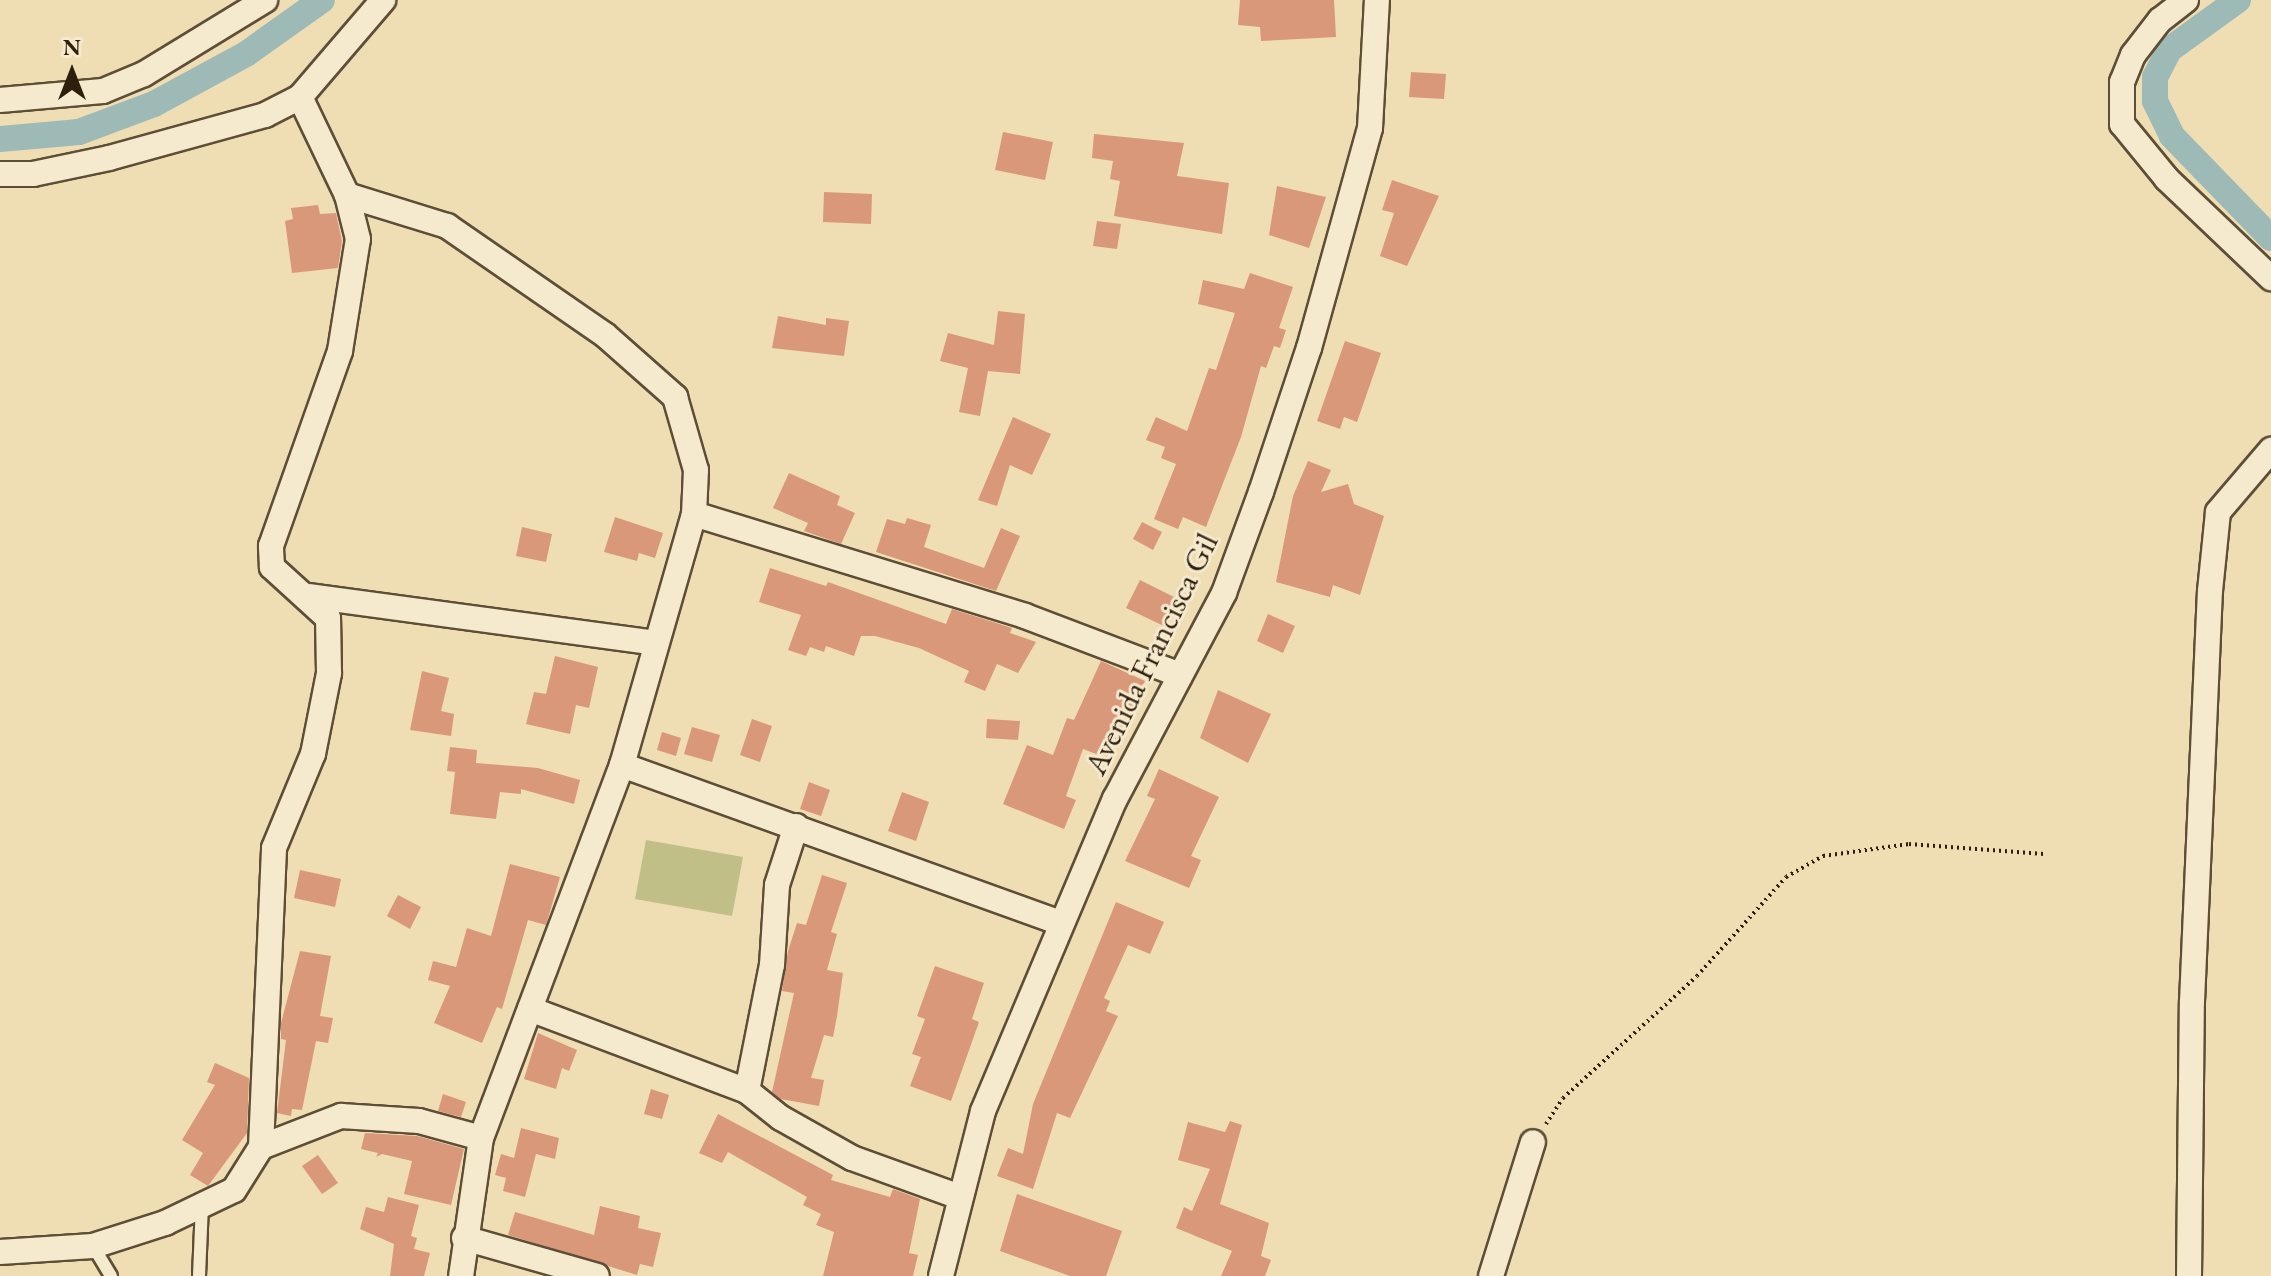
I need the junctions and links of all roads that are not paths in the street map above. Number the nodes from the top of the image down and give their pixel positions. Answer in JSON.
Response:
{"nodes":[{"id":1,"x":265,"y":0,"type":"edge"},
{"id":2,"x":383,"y":0,"type":"edge"},
{"id":3,"x":1377,"y":0,"type":"edge"},
{"id":4,"x":2186,"y":0,"type":"edge"},
{"id":5,"x":300,"y":97,"type":"junction"},
{"id":6,"x":0,"y":100,"type":"edge"},
{"id":7,"x":0,"y":174,"type":"edge"},
{"id":8,"x":347,"y":195,"type":"junction"},
{"id":9,"x":2271,"y":278,"type":"edge"},
{"id":10,"x":2271,"y":450,"type":"edge"},
{"id":11,"x":694,"y":514,"type":"junction"},
{"id":12,"x":309,"y":596,"type":"junction"},
{"id":13,"x":655,"y":643,"type":"junction"},
{"id":14,"x":1180,"y":675,"type":"junction"},
{"id":15,"x":622,"y":765,"type":"junction"},
{"id":16,"x":796,"y":826,"type":"junction"},
{"id":17,"x":1060,"y":923,"type":"junction"},
{"id":18,"x":530,"y":1009,"type":"junction"},
{"id":19,"x":747,"y":1091,"type":"junction"},
{"id":20,"x":481,"y":1138,"type":"junction"},
{"id":21,"x":1533,"y":1142,"type":"road end"},
{"id":22,"x":261,"y":1147,"type":"junction"},
{"id":23,"x":960,"y":1197,"type":"junction"},
{"id":24,"x":202,"y":1202,"type":"junction"},
{"id":25,"x":464,"y":1238,"type":"junction"},
{"id":26,"x":93,"y":1246,"type":"junction"},
{"id":27,"x":0,"y":1252,"type":"edge"},
{"id":28,"x":111,"y":1276,"type":"edge"},
{"id":29,"x":199,"y":1276,"type":"edge"},
{"id":30,"x":461,"y":1276,"type":"edge"},
{"id":31,"x":597,"y":1276,"type":"edge"},
{"id":32,"x":941,"y":1276,"type":"edge"},
{"id":33,"x":1491,"y":1276,"type":"edge"},
{"id":34,"x":2189,"y":1276,"type":"edge"}],
"edges":[{"from":1,"to":6,"type":"street"},
{"from":2,"to":5,"type":"street"},
{"from":3,"to":14,"type":"street","name":"Avenida Francisca Gil"},
{"from":4,"to":9,"type":"street"},
{"from":5,"to":7,"type":"street"},
{"from":5,"to":8,"type":"street"},
{"from":8,"to":11,"type":"street"},
{"from":8,"to":12,"type":"street"},
{"from":10,"to":34,"type":"street"},
{"from":11,"to":13,"type":"street"},
{"from":11,"to":14,"type":"street"},
{"from":12,"to":13,"type":"street"},
{"from":12,"to":22,"type":"street"},
{"from":13,"to":15,"type":"street"},
{"from":14,"to":17,"type":"street","name":"Avenida Francisca Gil"},
{"from":15,"to":16,"type":"street"},
{"from":15,"to":18,"type":"street"},
{"from":16,"to":17,"type":"street"},
{"from":16,"to":19,"type":"street"},
{"from":17,"to":23,"type":"street","name":"Avenida Francisca Gil"},
{"from":18,"to":19,"type":"street"},
{"from":18,"to":20,"type":"street"},
{"from":19,"to":23,"type":"street"},
{"from":20,"to":22,"type":"street"},
{"from":20,"to":25,"type":"street"},
{"from":21,"to":33,"type":"street"},
{"from":22,"to":24,"type":"street"},
{"from":23,"to":32,"type":"street","name":"Avenida Francisca Gil"},
{"from":24,"to":26,"type":"street"},
{"from":24,"to":29,"type":"lane"},
{"from":25,"to":30,"type":"street"},
{"from":25,"to":31,"type":"street"},
{"from":26,"to":27,"type":"street"},
{"from":26,"to":28,"type":"lane"}]}
